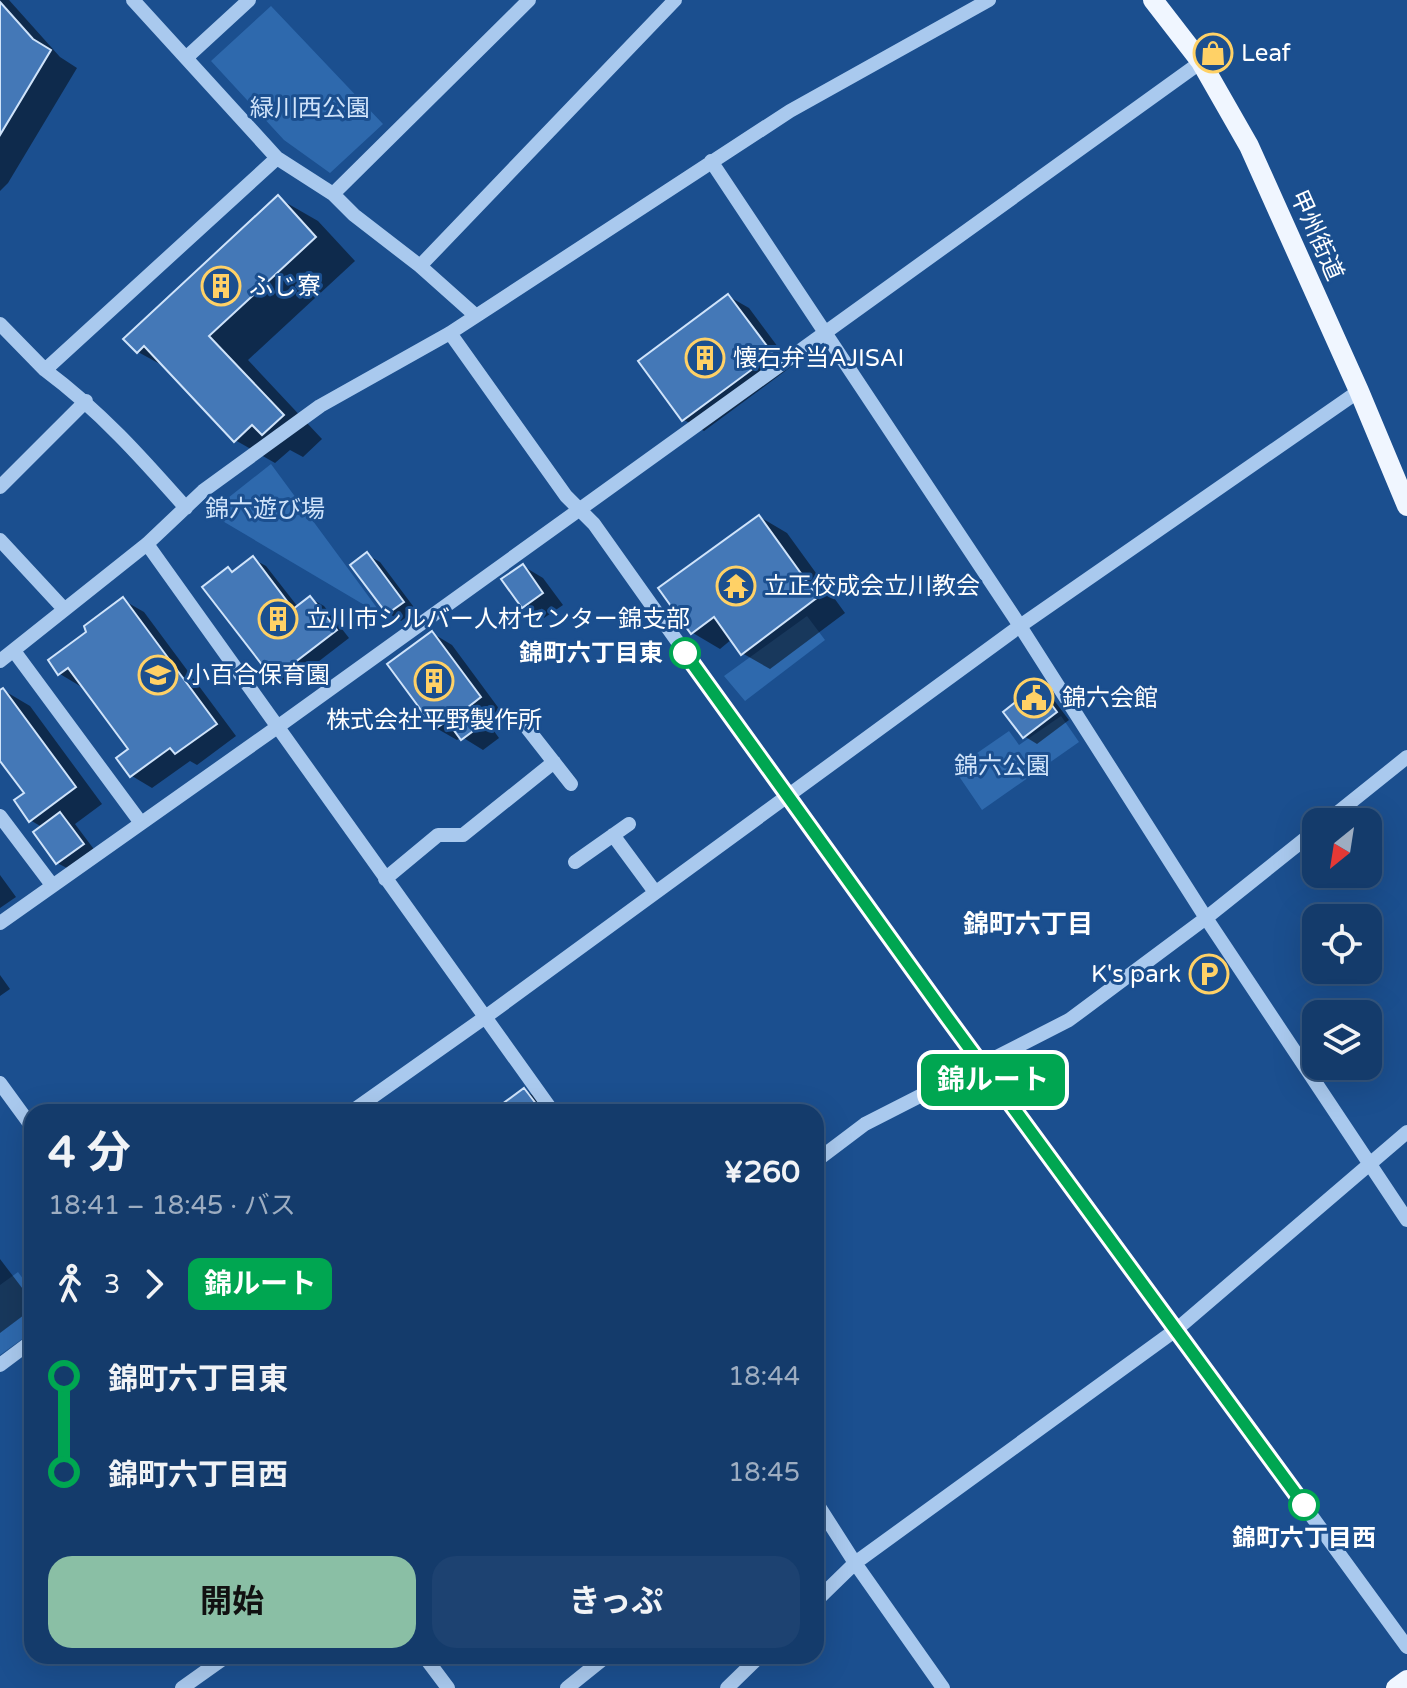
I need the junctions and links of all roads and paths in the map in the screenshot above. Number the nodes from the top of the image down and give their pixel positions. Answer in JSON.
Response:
{"nodes":[{"id":1,"x":133,"y":0,"type":"edge"},
{"id":2,"x":249,"y":0,"type":"edge"},
{"id":3,"x":529,"y":0,"type":"edge"},
{"id":4,"x":675,"y":0,"type":"edge"},
{"id":5,"x":989,"y":0,"type":"edge"},
{"id":6,"x":1153,"y":0,"type":"edge"},
{"id":7,"x":187,"y":57,"type":"junction"},
{"id":8,"x":1201,"y":62,"type":"junction"},
{"id":9,"x":277,"y":158,"type":"junction"},
{"id":10,"x":711,"y":161,"type":"junction"},
{"id":11,"x":333,"y":194,"type":"junction"},
{"id":12,"x":420,"y":266,"type":"junction"},
{"id":13,"x":475,"y":315,"type":"junction"},
{"id":14,"x":0,"y":324,"type":"edge"},
{"id":15,"x":823,"y":332,"type":"junction"},
{"id":16,"x":450,"y":333,"type":"junction"},
{"id":17,"x":45,"y":370,"type":"junction"},
{"id":18,"x":1359,"y":391,"type":"junction"},
{"id":19,"x":86,"y":401,"type":"junction"},
{"id":20,"x":0,"y":487,"type":"edge"},
{"id":21,"x":1407,"y":506,"type":"edge"},
{"id":22,"x":186,"y":508,"type":"junction"},
{"id":23,"x":580,"y":509,"type":"junction"},
{"id":24,"x":0,"y":540,"type":"edge"},
{"id":25,"x":147,"y":544,"type":"junction"},
{"id":26,"x":64,"y":609,"type":"junction"},
{"id":27,"x":1020,"y":626,"type":"junction"},
{"id":28,"x":14,"y":651,"type":"junction"},
{"id":29,"x":0,"y":661,"type":"edge"},
{"id":30,"x":520,"y":719,"type":"dead end"},
{"id":31,"x":276,"y":728,"type":"junction"},
{"id":32,"x":1407,"y":757,"type":"edge"},
{"id":33,"x":554,"y":762,"type":"junction"},
{"id":34,"x":571,"y":784,"type":"dead end"},
{"id":35,"x":787,"y":796,"type":"junction"},
{"id":36,"x":1343,"y":808,"type":"edge"},
{"id":37,"x":0,"y":816,"type":"edge"},
{"id":38,"x":141,"y":823,"type":"junction"},
{"id":39,"x":629,"y":824,"type":"dead end"},
{"id":40,"x":613,"y":835,"type":"junction"},
{"id":41,"x":1302,"y":841,"type":"edge"},
{"id":42,"x":575,"y":862,"type":"dead end"},
{"id":43,"x":385,"y":879,"type":"junction"},
{"id":44,"x":52,"y":885,"type":"junction"},
{"id":45,"x":655,"y":892,"type":"junction"},
{"id":46,"x":1206,"y":918,"type":"junction"},
{"id":47,"x":0,"y":923,"type":"edge"},
{"id":48,"x":484,"y":1018,"type":"junction"},
{"id":49,"x":982,"y":1065,"type":"junction"},
{"id":50,"x":0,"y":1083,"type":"edge"},
{"id":51,"x":362,"y":1104,"type":"edge"},
{"id":52,"x":547,"y":1104,"type":"edge"},
{"id":53,"x":24,"y":1116,"type":"edge"},
{"id":54,"x":1407,"y":1132,"type":"edge"},
{"id":55,"x":824,"y":1155,"type":"edge"},
{"id":56,"x":1369,"y":1163,"type":"junction"},
{"id":57,"x":1407,"y":1220,"type":"edge"},
{"id":58,"x":1177,"y":1329,"type":"junction"},
{"id":59,"x":24,"y":1347,"type":"edge"},
{"id":60,"x":0,"y":1365,"type":"edge"},
{"id":61,"x":824,"y":1515,"type":"edge"},
{"id":62,"x":855,"y":1563,"type":"junction"},
{"id":63,"x":824,"y":1593,"type":"edge"},
{"id":64,"x":1407,"y":1647,"type":"edge"},
{"id":65,"x":216,"y":1664,"type":"edge"},
{"id":66,"x":430,"y":1664,"type":"edge"},
{"id":67,"x":597,"y":1664,"type":"edge"},
{"id":68,"x":752,"y":1664,"type":"edge"},
{"id":69,"x":1407,"y":1680,"type":"edge"},
{"id":70,"x":182,"y":1688,"type":"edge"},
{"id":71,"x":448,"y":1688,"type":"edge"},
{"id":72,"x":567,"y":1688,"type":"edge"},
{"id":73,"x":727,"y":1688,"type":"edge"},
{"id":74,"x":943,"y":1688,"type":"edge"},
{"id":75,"x":1396,"y":1688,"type":"edge"}],
"edges":[{"from":1,"to":7,"type":"street"},
{"from":2,"to":7,"type":"street"},
{"from":3,"to":11,"type":"street"},
{"from":4,"to":12,"type":"street"},
{"from":5,"to":10,"type":"street"},
{"from":6,"to":8,"type":"main road","name":"甲州街道"},
{"from":7,"to":9,"type":"street"},
{"from":8,"to":15,"type":"street"},
{"from":8,"to":18,"type":"main road","name":"甲州街道"},
{"from":9,"to":11,"type":"street"},
{"from":9,"to":17,"type":"street"},
{"from":10,"to":13,"type":"street"},
{"from":10,"to":15,"type":"street"},
{"from":11,"to":12,"type":"street"},
{"from":12,"to":13,"type":"street"},
{"from":13,"to":16,"type":"street"},
{"from":14,"to":17,"type":"street"},
{"from":15,"to":23,"type":"street"},
{"from":15,"to":27,"type":"street"},
{"from":16,"to":22,"type":"street"},
{"from":16,"to":23,"type":"street"},
{"from":17,"to":19,"type":"street"},
{"from":18,"to":21,"type":"main road","name":"甲州街道"},
{"from":18,"to":27,"type":"street"},
{"from":19,"to":20,"type":"street"},
{"from":19,"to":22,"type":"street"},
{"from":22,"to":25,"type":"street"},
{"from":23,"to":31,"type":"street"},
{"from":23,"to":35,"type":"street"},
{"from":24,"to":26,"type":"street"},
{"from":25,"to":26,"type":"street"},
{"from":25,"to":31,"type":"street"},
{"from":26,"to":28,"type":"street"},
{"from":27,"to":35,"type":"street"},
{"from":27,"to":46,"type":"street"},
{"from":28,"to":29,"type":"street"},
{"from":28,"to":38,"type":"street"},
{"from":30,"to":33,"type":"street"},
{"from":31,"to":38,"type":"street"},
{"from":31,"to":43,"type":"street"},
{"from":32,"to":36,"type":"street"},
{"from":33,"to":34,"type":"street"},
{"from":33,"to":43,"type":"street"},
{"from":35,"to":45,"type":"street"},
{"from":35,"to":49,"type":"street"},
{"from":37,"to":44,"type":"street"},
{"from":38,"to":44,"type":"street"},
{"from":39,"to":40,"type":"street"},
{"from":40,"to":42,"type":"street"},
{"from":40,"to":45,"type":"street"},
{"from":41,"to":46,"type":"street"},
{"from":43,"to":48,"type":"street"},
{"from":44,"to":47,"type":"street"},
{"from":45,"to":48,"type":"street"},
{"from":46,"to":49,"type":"street"},
{"from":46,"to":56,"type":"street"},
{"from":48,"to":51,"type":"street"},
{"from":48,"to":52,"type":"street"},
{"from":49,"to":55,"type":"street"},
{"from":49,"to":58,"type":"street"},
{"from":50,"to":53,"type":"street"},
{"from":54,"to":56,"type":"street"},
{"from":56,"to":57,"type":"street"},
{"from":56,"to":58,"type":"street"},
{"from":58,"to":62,"type":"street"},
{"from":58,"to":64,"type":"street"},
{"from":59,"to":60,"type":"street"},
{"from":61,"to":62,"type":"street"},
{"from":62,"to":63,"type":"street"},
{"from":62,"to":74,"type":"street"},
{"from":65,"to":70,"type":"street"},
{"from":66,"to":71,"type":"street"},
{"from":67,"to":72,"type":"street"},
{"from":68,"to":73,"type":"street"},
{"from":69,"to":75,"type":"main road"}]}
